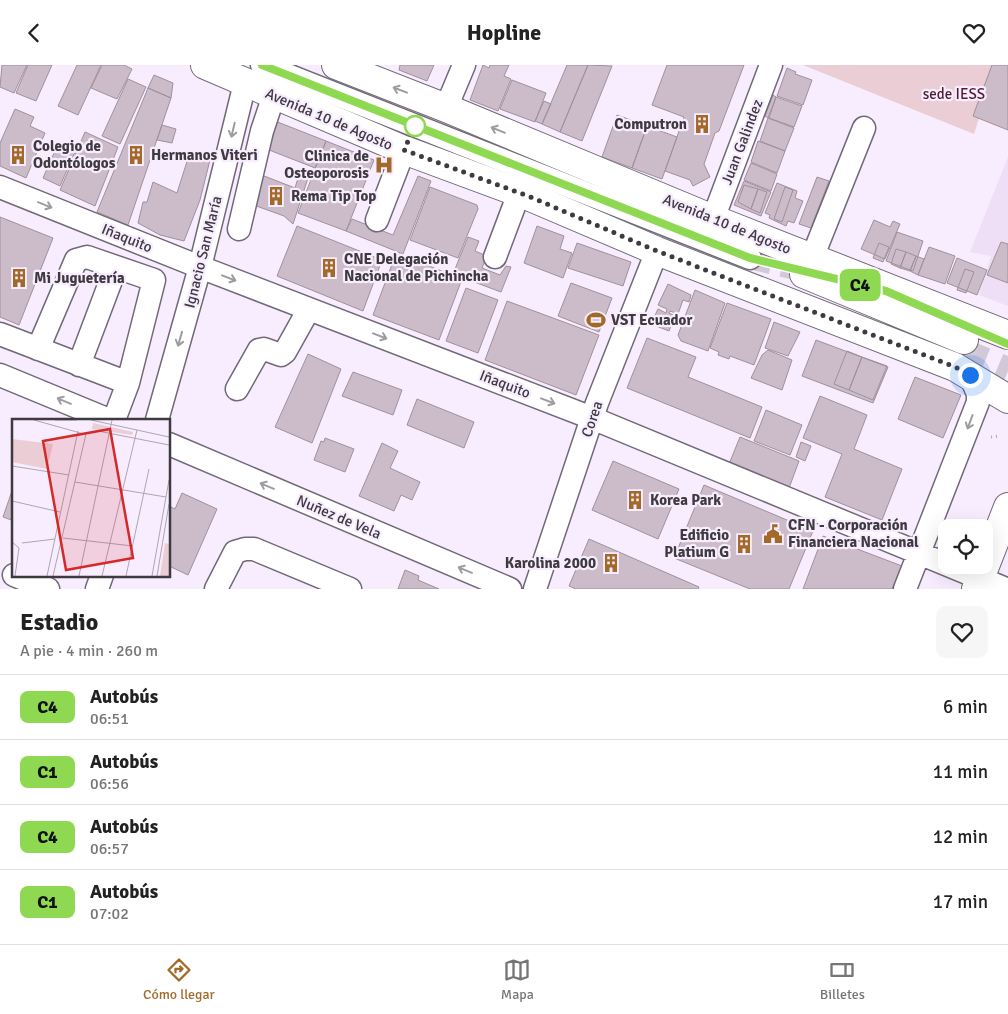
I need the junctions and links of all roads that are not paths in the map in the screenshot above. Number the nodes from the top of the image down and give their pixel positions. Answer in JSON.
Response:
{"nodes":[{"id":1,"x":205,"y":65,"type":"edge"},
{"id":2,"x":336,"y":65,"type":"edge"},
{"id":3,"x":464,"y":65,"type":"edge"},
{"id":4,"x":771,"y":65,"type":"edge"},
{"id":5,"x":254,"y":74,"type":"edge"},
{"id":6,"x":274,"y":95,"type":"junction"},
{"id":7,"x":446,"y":108,"type":"junction"},
{"id":8,"x":864,"y":128,"type":"dead end"},
{"id":9,"x":543,"y":148,"type":"junction"},
{"id":10,"x":404,"y":150,"type":"junction"},
{"id":11,"x":0,"y":187,"type":"edge"},
{"id":12,"x":524,"y":195,"type":"junction"},
{"id":13,"x":713,"y":219,"type":"junction"},
{"id":14,"x":377,"y":220,"type":"dead end"},
{"id":15,"x":239,"y":229,"type":"dead end"},
{"id":16,"x":657,"y":251,"type":"junction"},
{"id":17,"x":165,"y":253,"type":"junction"},
{"id":18,"x":495,"y":257,"type":"dead end"},
{"id":19,"x":812,"y":257,"type":"junction"},
{"id":20,"x":750,"y":258,"type":"tunnel mouth"},
{"id":21,"x":116,"y":267,"type":"junction"},
{"id":22,"x":200,"y":267,"type":"junction"},
{"id":23,"x":154,"y":280,"type":"junction"},
{"id":24,"x":309,"y":309,"type":"junction"},
{"id":25,"x":0,"y":334,"type":"edge"},
{"id":26,"x":1008,"y":335,"type":"edge"},
{"id":27,"x":38,"y":349,"type":"junction"},
{"id":28,"x":79,"y":365,"type":"junction"},
{"id":29,"x":0,"y":375,"type":"edge"},
{"id":30,"x":970,"y":375,"type":"junction"},
{"id":31,"x":128,"y":383,"type":"junction"},
{"id":32,"x":237,"y":389,"type":"dead end"},
{"id":33,"x":1008,"y":399,"type":"edge"},
{"id":34,"x":592,"y":418,"type":"junction"},
{"id":35,"x":107,"y":419,"type":"edge"},
{"id":36,"x":114,"y":419,"type":"edge"},
{"id":37,"x":157,"y":419,"type":"edge"},
{"id":38,"x":170,"y":445,"type":"edge"},
{"id":39,"x":1008,"y":507,"type":"edge"},
{"id":40,"x":918,"y":554,"type":"junction"},
{"id":41,"x":0,"y":569,"type":"edge"},
{"id":42,"x":12,"y":574,"type":"edge"},
{"id":43,"x":19,"y":577,"type":"edge"},
{"id":44,"x":101,"y":577,"type":"edge"},
{"id":45,"x":978,"y":584,"type":"edge"},
{"id":46,"x":48,"y":589,"type":"edge"},
{"id":47,"x":97,"y":589,"type":"edge"},
{"id":48,"x":216,"y":589,"type":"edge"},
{"id":49,"x":350,"y":589,"type":"edge"},
{"id":50,"x":510,"y":589,"type":"edge"},
{"id":51,"x":536,"y":589,"type":"edge"},
{"id":52,"x":905,"y":589,"type":"edge"},
{"id":53,"x":1006,"y":589,"type":"edge"}],
"edges":[{"from":1,"to":5,"type":"main road","name":"Avenida 10 de Agosto"},
{"from":7,"to":2,"type":"main road","name":"Avenida 10 de Agosto","one_way":true},
{"from":3,"to":7,"type":"street"},
{"from":4,"to":13,"type":"street","name":"Juan Galindez"},
{"from":5,"to":6,"type":"main road","name":"Avenida 10 de Agosto"},
{"from":5,"to":20,"type":"street"},
{"from":5,"to":22,"type":"street","name":"Ignacio San María","one_way":true},
{"from":6,"to":10,"type":"main road","name":"Avenida 10 de Agosto"},
{"from":6,"to":15,"type":"street"},
{"from":9,"to":7,"type":"main road","name":"Avenida 10 de Agosto","one_way":true},
{"from":8,"to":19,"type":"street"},
{"from":9,"to":12,"type":"main road"},
{"from":9,"to":13,"type":"main road","name":"Avenida 10 de Agosto"},
{"from":10,"to":12,"type":"main road","name":"Avenida 10 de Agosto"},
{"from":10,"to":14,"type":"street"},
{"from":11,"to":17,"type":"street","name":"Iñaquito","one_way":true},
{"from":12,"to":16,"type":"main road","name":"Avenida 10 de Agosto"},
{"from":12,"to":18,"type":"street"},
{"from":13,"to":19,"type":"main road","name":"Avenida 10 de Agosto"},
{"from":16,"to":30,"type":"main road","name":"Avenida 10 de Agosto"},
{"from":16,"to":34,"type":"street","name":"Corea"},
{"from":17,"to":22,"type":"street","name":"Iñaquito"},
{"from":17,"to":23,"type":"street"},
{"from":19,"to":26,"type":"main road","name":"Avenida 10 de Agosto"},
{"from":21,"to":23,"type":"street"},
{"from":21,"to":27,"type":"street"},
{"from":21,"to":28,"type":"street"},
{"from":22,"to":24,"type":"street","name":"Iñaquito","one_way":true},
{"from":22,"to":37,"type":"street","name":"Ignacio San María","one_way":true},
{"from":23,"to":31,"type":"street"},
{"from":24,"to":32,"type":"street"},
{"from":24,"to":34,"type":"street","name":"Iñaquito","one_way":true},
{"from":25,"to":27,"type":"street"},
{"from":27,"to":28,"type":"street"},
{"from":28,"to":31,"type":"street"},
{"from":35,"to":29,"type":"street","one_way":true},
{"from":30,"to":33,"type":"main road","name":"Avenida 10 de Agosto"},
{"from":30,"to":40,"type":"street","one_way":true},
{"from":31,"to":36,"type":"street"},
{"from":34,"to":40,"type":"street","name":"Iñaquito"},
{"from":34,"to":51,"type":"street","name":"Corea"},
{"from":50,"to":38,"type":"street","name":"Nuñez de Vela","one_way":true},
{"from":39,"to":45,"type":"main road"},
{"from":40,"to":45,"type":"street","name":"Iñaquito"},
{"from":40,"to":52,"type":"street"},
{"from":41,"to":42,"type":"street"},
{"from":43,"to":46,"type":"street"},
{"from":44,"to":47,"type":"street"},
{"from":45,"to":53,"type":"street","name":"Iñaquito"},
{"from":48,"to":49,"type":"street"}]}
